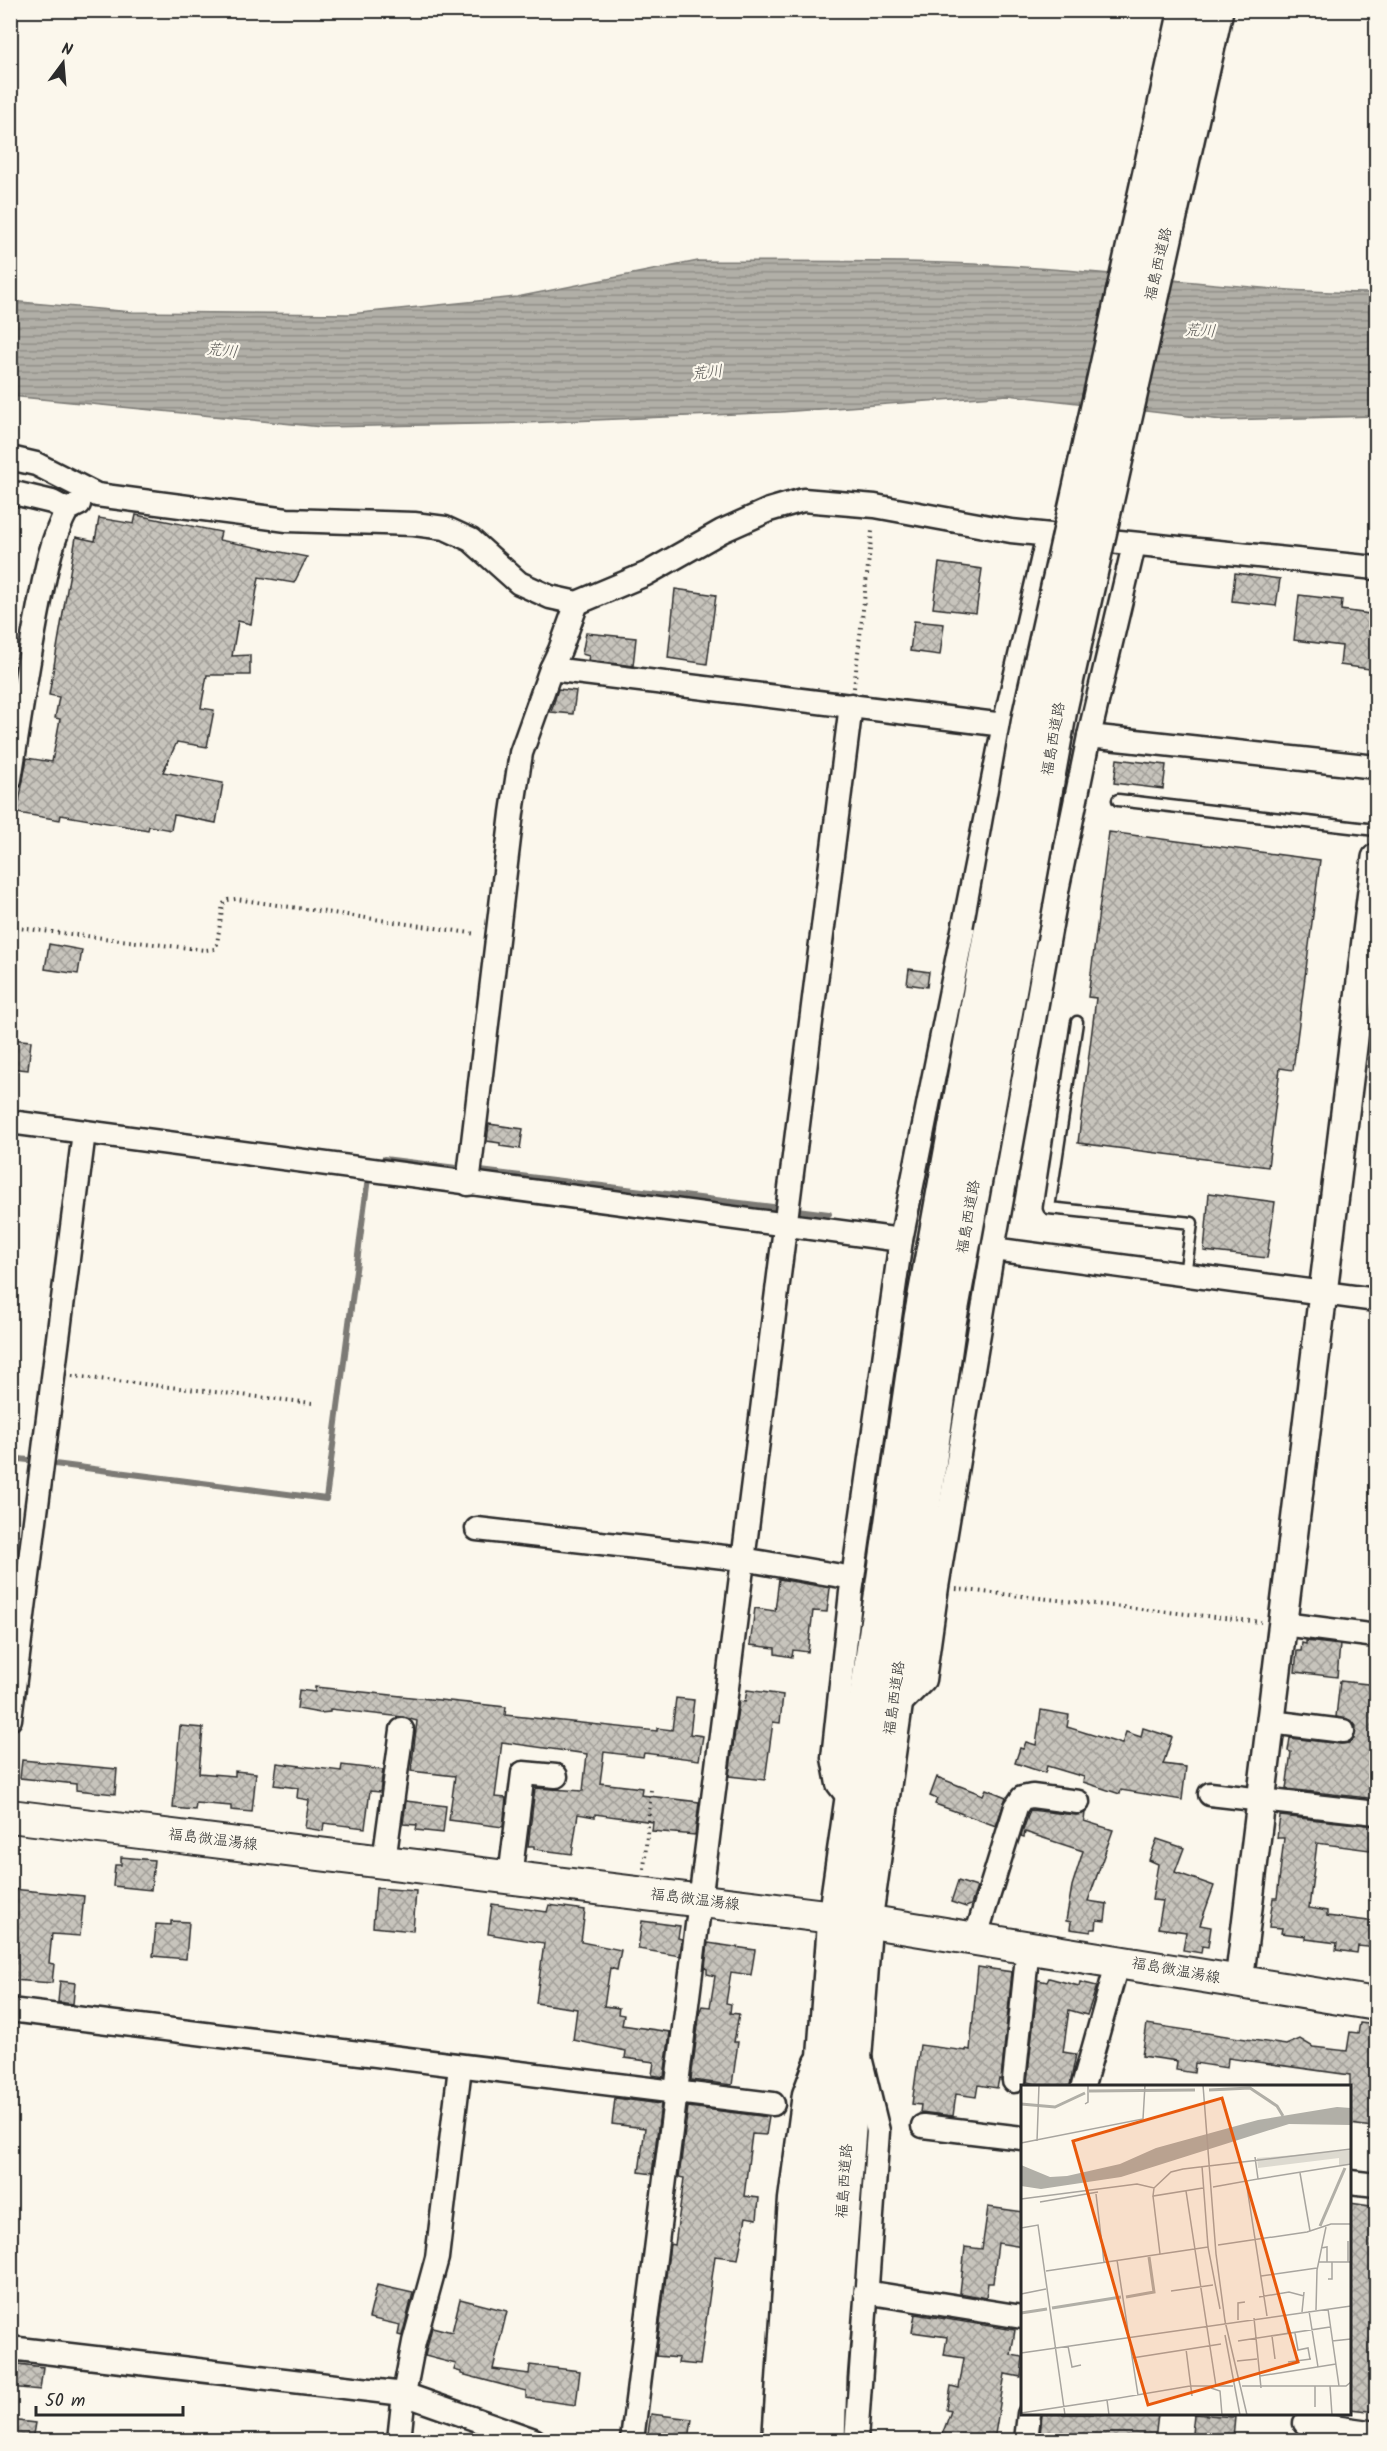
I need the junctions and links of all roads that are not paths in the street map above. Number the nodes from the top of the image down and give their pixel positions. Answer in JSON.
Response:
{"nodes":[{"id":1,"x":1186,"y":10,"type":"edge"},
{"id":2,"x":1216,"y":10,"type":"edge"},
{"id":3,"x":10,"y":458,"type":"edge"},
{"id":4,"x":10,"y":492,"type":"edge"},
{"id":5,"x":96,"y":495,"type":"junction"},
{"id":6,"x":67,"y":510,"type":"junction"},
{"id":7,"x":1048,"y":535,"type":"junction"},
{"id":8,"x":1134,"y":545,"type":"junction"},
{"id":9,"x":1377,"y":568,"type":"edge"},
{"id":10,"x":577,"y":603,"type":"junction"},
{"id":11,"x":551,"y":669,"type":"junction"},
{"id":12,"x":852,"y":705,"type":"junction"},
{"id":13,"x":1004,"y":725,"type":"junction"},
{"id":14,"x":1089,"y":736,"type":"junction"},
{"id":15,"x":1377,"y":767,"type":"edge"},
{"id":16,"x":10,"y":779,"type":"edge"},
{"id":17,"x":1118,"y":800,"type":"dead end"},
{"id":18,"x":1377,"y":830,"type":"edge"},
{"id":19,"x":1377,"y":858,"type":"edge"},
{"id":20,"x":1005,"y":934,"type":"junction"},
{"id":21,"x":1077,"y":1022,"type":"dead end"},
{"id":22,"x":10,"y":1122,"type":"edge"},
{"id":23,"x":84,"y":1132,"type":"junction"},
{"id":24,"x":468,"y":1184,"type":"junction"},
{"id":25,"x":785,"y":1225,"type":"junction"},
{"id":26,"x":901,"y":1240,"type":"junction"},
{"id":27,"x":993,"y":1249,"type":"junction"},
{"id":28,"x":1185,"y":1276,"type":"junction"},
{"id":29,"x":1321,"y":1293,"type":"junction"},
{"id":30,"x":1377,"y":1300,"type":"edge"},
{"id":31,"x":477,"y":1529,"type":"dead end"},
{"id":32,"x":742,"y":1559,"type":"junction"},
{"id":33,"x":853,"y":1578,"type":"junction"},
{"id":34,"x":1283,"y":1624,"type":"junction"},
{"id":35,"x":1377,"y":1636,"type":"edge"},
{"id":36,"x":893,"y":1712,"type":"junction"},
{"id":37,"x":10,"y":1719,"type":"edge"},
{"id":38,"x":1271,"y":1722,"type":"junction"},
{"id":39,"x":402,"y":1730,"type":"dead end"},
{"id":40,"x":1343,"y":1731,"type":"dead end"},
{"id":41,"x":556,"y":1776,"type":"dead end"},
{"id":42,"x":1210,"y":1794,"type":"dead end"},
{"id":43,"x":1263,"y":1800,"type":"junction"},
{"id":44,"x":852,"y":1802,"type":"junction"},
{"id":45,"x":1078,"y":1802,"type":"dead end"},
{"id":46,"x":1377,"y":1813,"type":"edge"},
{"id":47,"x":10,"y":1816,"type":"edge"},
{"id":48,"x":384,"y":1861,"type":"junction"},
{"id":49,"x":510,"y":1877,"type":"junction"},
{"id":50,"x":699,"y":1900,"type":"junction"},
{"id":51,"x":850,"y":1919,"type":"junction"},
{"id":52,"x":975,"y":1939,"type":"junction"},
{"id":53,"x":1028,"y":1947,"type":"junction"},
{"id":54,"x":1118,"y":1961,"type":"junction"},
{"id":55,"x":1239,"y":1982,"type":"junction"},
{"id":56,"x":1377,"y":2004,"type":"edge"},
{"id":57,"x":10,"y":2010,"type":"edge"},
{"id":58,"x":841,"y":2038,"type":"junction"},
{"id":59,"x":460,"y":2067,"type":"junction"},
{"id":60,"x":1014,"y":2081,"type":"dead end"},
{"id":61,"x":1083,"y":2085,"type":"edge"},
{"id":62,"x":676,"y":2094,"type":"junction"},
{"id":63,"x":773,"y":2104,"type":"dead end"},
{"id":64,"x":922,"y":2126,"type":"dead end"},
{"id":65,"x":1021,"y":2138,"type":"edge"},
{"id":66,"x":1376,"y":2180,"type":"edge"},
{"id":67,"x":1351,"y":2182,"type":"edge"},
{"id":68,"x":865,"y":2292,"type":"junction"},
{"id":69,"x":1021,"y":2317,"type":"edge"},
{"id":70,"x":10,"y":2348,"type":"edge"},
{"id":71,"x":404,"y":2394,"type":"junction"},
{"id":72,"x":1029,"y":2415,"type":"edge"},
{"id":73,"x":1305,"y":2426,"type":"edge"},
{"id":74,"x":1377,"y":2433,"type":"edge"},
{"id":75,"x":399,"y":2440,"type":"edge"},
{"id":76,"x":534,"y":2440,"type":"edge"},
{"id":77,"x":632,"y":2440,"type":"edge"},
{"id":78,"x":774,"y":2440,"type":"edge"},
{"id":79,"x":798,"y":2440,"type":"edge"},
{"id":80,"x":828,"y":2440,"type":"edge"},
{"id":81,"x":856,"y":2440,"type":"edge"},
{"id":82,"x":1026,"y":2440,"type":"edge"}],
"edges":[{"from":1,"to":20,"type":"highway","name":"福島西道路","bridge":true},
{"from":2,"to":20,"type":"highway","name":"福島西道路","bridge":true},
{"from":3,"to":5,"type":"street"},
{"from":4,"to":6,"type":"street"},
{"from":5,"to":6,"type":"street"},
{"from":5,"to":10,"type":"street"},
{"from":6,"to":16,"type":"street"},
{"from":7,"to":8,"type":"street"},
{"from":7,"to":10,"type":"street"},
{"from":7,"to":13,"type":"street"},
{"from":8,"to":9,"type":"street"},
{"from":8,"to":14,"type":"street"},
{"from":10,"to":11,"type":"street"},
{"from":11,"to":12,"type":"street"},
{"from":11,"to":24,"type":"street"},
{"from":12,"to":13,"type":"street"},
{"from":12,"to":25,"type":"street"},
{"from":13,"to":26,"type":"street"},
{"from":14,"to":15,"type":"street"},
{"from":14,"to":27,"type":"street"},
{"from":17,"to":18,"type":"lane"},
{"from":19,"to":29,"type":"street"},
{"from":20,"to":36,"type":"highway","name":"福島西道路"},
{"from":20,"to":44,"type":"highway","name":"福島西道路"},
{"from":21,"to":28,"type":"lane"},
{"from":22,"to":23,"type":"street"},
{"from":23,"to":24,"type":"street"},
{"from":23,"to":37,"type":"street"},
{"from":24,"to":25,"type":"street"},
{"from":25,"to":26,"type":"street"},
{"from":25,"to":32,"type":"street"},
{"from":26,"to":33,"type":"street"},
{"from":27,"to":28,"type":"street"},
{"from":27,"to":36,"type":"street"},
{"from":28,"to":29,"type":"street"},
{"from":29,"to":30,"type":"street"},
{"from":29,"to":34,"type":"street"},
{"from":31,"to":32,"type":"street"},
{"from":32,"to":33,"type":"street"},
{"from":32,"to":50,"type":"street"},
{"from":33,"to":44,"type":"street"},
{"from":34,"to":35,"type":"street"},
{"from":34,"to":38,"type":"street"},
{"from":36,"to":51,"type":"highway","name":"福島西道路"},
{"from":38,"to":40,"type":"street"},
{"from":38,"to":43,"type":"street"},
{"from":39,"to":48,"type":"street"},
{"from":41,"to":49,"type":"street"},
{"from":42,"to":43,"type":"street"},
{"from":43,"to":46,"type":"street"},
{"from":43,"to":55,"type":"street"},
{"from":44,"to":51,"type":"highway","name":"福島西道路"},
{"from":45,"to":52,"type":"street"},
{"from":47,"to":48,"type":"main road","name":"福島微温湯線"},
{"from":48,"to":49,"type":"main road","name":"福島微温湯線"},
{"from":49,"to":50,"type":"main road","name":"福島微温湯線"},
{"from":50,"to":51,"type":"main road","name":"福島微温湯線"},
{"from":50,"to":62,"type":"street"},
{"from":51,"to":52,"type":"main road","name":"福島微温湯線"},
{"from":51,"to":58,"type":"highway","name":"福島西道路"},
{"from":52,"to":53,"type":"main road","name":"福島微温湯線"},
{"from":53,"to":54,"type":"main road","name":"福島微温湯線"},
{"from":53,"to":60,"type":"street"},
{"from":54,"to":55,"type":"main road","name":"福島微温湯線"},
{"from":54,"to":61,"type":"street"},
{"from":55,"to":56,"type":"main road","name":"福島微温湯線"},
{"from":57,"to":59,"type":"street"},
{"from":58,"to":68,"type":"street"},
{"from":58,"to":78,"type":"street"},
{"from":58,"to":79,"type":"highway","name":"福島西道路"},
{"from":58,"to":80,"type":"highway","name":"福島西道路"},
{"from":59,"to":62,"type":"street"},
{"from":59,"to":71,"type":"street"},
{"from":62,"to":63,"type":"street"},
{"from":62,"to":77,"type":"street"},
{"from":64,"to":65,"type":"street"},
{"from":66,"to":67,"type":"street"},
{"from":68,"to":69,"type":"street"},
{"from":68,"to":81,"type":"street"},
{"from":70,"to":71,"type":"street"},
{"from":71,"to":75,"type":"street"},
{"from":71,"to":76,"type":"street"},
{"from":72,"to":82,"type":"street"},
{"from":73,"to":74,"type":"street"}]}
